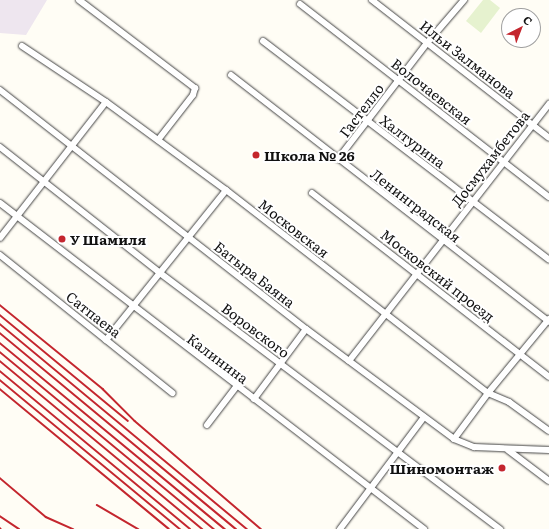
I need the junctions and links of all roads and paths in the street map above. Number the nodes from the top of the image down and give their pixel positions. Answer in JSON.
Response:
{"nodes":[{"id":1,"x":79,"y":0,"type":"edge"},
{"id":2,"x":372,"y":0,"type":"edge"},
{"id":3,"x":464,"y":0,"type":"edge"},
{"id":4,"x":300,"y":4,"type":"dead end"},
{"id":5,"x":263,"y":41,"type":"dead end"},
{"id":6,"x":427,"y":43,"type":"junction"},
{"id":7,"x":22,"y":46,"type":"dead end"},
{"id":8,"x":231,"y":75,"type":"dead end"},
{"id":9,"x":399,"y":80,"type":"junction"},
{"id":10,"x":0,"y":90,"type":"edge"},
{"id":11,"x":106,"y":102,"type":"junction"},
{"id":12,"x":549,"y":104,"type":"edge"},
{"id":13,"x":367,"y":121,"type":"junction"},
{"id":14,"x":531,"y":124,"type":"junction"},
{"id":15,"x":549,"y":138,"type":"edge"},
{"id":16,"x":158,"y":140,"type":"junction"},
{"id":17,"x":72,"y":146,"type":"junction"},
{"id":18,"x":0,"y":147,"type":"edge"},
{"id":19,"x":338,"y":159,"type":"junction"},
{"id":20,"x":503,"y":161,"type":"junction"},
{"id":21,"x":44,"y":182,"type":"junction"},
{"id":22,"x":226,"y":190,"type":"junction"},
{"id":23,"x":312,"y":193,"type":"dead end"},
{"id":24,"x":549,"y":197,"type":"edge"},
{"id":25,"x":472,"y":201,"type":"junction"},
{"id":26,"x":0,"y":203,"type":"edge"},
{"id":27,"x":17,"y":216,"type":"junction"},
{"id":28,"x":188,"y":237,"type":"junction"},
{"id":29,"x":0,"y":238,"type":"edge"},
{"id":30,"x":442,"y":240,"type":"junction"},
{"id":31,"x":0,"y":255,"type":"edge"},
{"id":32,"x":549,"y":260,"type":"edge"},
{"id":33,"x":160,"y":273,"type":"junction"},
{"id":34,"x":416,"y":273,"type":"junction"},
{"id":35,"x":133,"y":307,"type":"junction"},
{"id":36,"x":385,"y":314,"type":"junction"},
{"id":37,"x":548,"y":320,"type":"edge"},
{"id":38,"x":306,"y":329,"type":"junction"},
{"id":39,"x":106,"y":340,"type":"junction"},
{"id":40,"x":520,"y":355,"type":"junction"},
{"id":41,"x":349,"y":361,"type":"junction"},
{"id":42,"x":281,"y":363,"type":"junction"},
{"id":43,"x":549,"y":377,"type":"edge"},
{"id":44,"x":236,"y":387,"type":"junction"},
{"id":45,"x":172,"y":393,"type":"dead end"},
{"id":46,"x":488,"y":393,"type":"junction"},
{"id":47,"x":254,"y":399,"type":"junction"},
{"id":48,"x":424,"y":417,"type":"junction"},
{"id":49,"x":207,"y":425,"type":"dead end"},
{"id":50,"x":549,"y":431,"type":"edge"},
{"id":51,"x":454,"y":439,"type":"junction"},
{"id":52,"x":508,"y":450,"type":"junction"},
{"id":53,"x":549,"y":450,"type":"edge"},
{"id":54,"x":398,"y":452,"type":"junction"},
{"id":55,"x":549,"y":481,"type":"edge"},
{"id":56,"x":371,"y":489,"type":"junction"},
{"id":57,"x":340,"y":529,"type":"edge"},
{"id":58,"x":424,"y":529,"type":"edge"},
{"id":59,"x":500,"y":529,"type":"edge"}],
"edges":[{"from":1,"to":16,"type":"street"},
{"from":2,"to":6,"type":"street","name":"Ильи Залманова"},
{"from":3,"to":6,"type":"street","name":"Гастелло"},
{"from":4,"to":9,"type":"street","name":"Волочаевская"},
{"from":5,"to":13,"type":"street","name":"Халтурина"},
{"from":6,"to":9,"type":"street","name":"Гастелло"},
{"from":6,"to":14,"type":"street","name":"Ильи Залманова"},
{"from":7,"to":11,"type":"street","name":"Московская"},
{"from":8,"to":19,"type":"street","name":"Ленинградская"},
{"from":9,"to":13,"type":"street","name":"Гастелло"},
{"from":9,"to":20,"type":"street","name":"Волочаевская"},
{"from":10,"to":17,"type":"street","name":"Батыра Баяна"},
{"from":11,"to":16,"type":"street","name":"Московская"},
{"from":11,"to":17,"type":"street"},
{"from":12,"to":14,"type":"street","name":"Досмухамбетова"},
{"from":13,"to":19,"type":"street","name":"Гастелло"},
{"from":13,"to":25,"type":"street","name":"Халтурина"},
{"from":14,"to":15,"type":"street","name":"Ильи Залманова"},
{"from":14,"to":20,"type":"street","name":"Досмухамбетова"},
{"from":16,"to":22,"type":"street","name":"Московская"},
{"from":17,"to":21,"type":"street"},
{"from":17,"to":28,"type":"street","name":"Батыра Баяна"},
{"from":18,"to":21,"type":"street","name":"Воровского"},
{"from":19,"to":30,"type":"street","name":"Ленинградская"},
{"from":20,"to":24,"type":"street","name":"Волочаевская"},
{"from":20,"to":25,"type":"street","name":"Досмухамбетова"},
{"from":21,"to":27,"type":"street"},
{"from":21,"to":33,"type":"street","name":"Воровского"},
{"from":22,"to":28,"type":"street"},
{"from":22,"to":36,"type":"street","name":"Московская"},
{"from":23,"to":34,"type":"street","name":"Московский проезд"},
{"from":25,"to":30,"type":"street","name":"Досмухамбетова"},
{"from":25,"to":32,"type":"street","name":"Халтурина"},
{"from":26,"to":27,"type":"street","name":"Калинина"},
{"from":27,"to":29,"type":"street"},
{"from":27,"to":35,"type":"street","name":"Калинина"},
{"from":28,"to":33,"type":"street"},
{"from":28,"to":38,"type":"street","name":"Батыра Баяна"},
{"from":30,"to":34,"type":"street","name":"Досмухамбетова"},
{"from":30,"to":37,"type":"street","name":"Ленинградская"},
{"from":31,"to":39,"type":"street","name":"Сатпаева"},
{"from":33,"to":35,"type":"street"},
{"from":33,"to":42,"type":"street","name":"Воровского"},
{"from":34,"to":36,"type":"street","name":"Досмухамбетова"},
{"from":34,"to":40,"type":"street","name":"Московский проезд"},
{"from":35,"to":39,"type":"street"},
{"from":35,"to":44,"type":"street","name":"Калинина"},
{"from":36,"to":41,"type":"street","name":"Досмухамбетова"},
{"from":36,"to":46,"type":"street","name":"Московская"},
{"from":37,"to":40,"type":"street"},
{"from":38,"to":41,"type":"street","name":"Батыра Баяна"},
{"from":38,"to":42,"type":"street"},
{"from":39,"to":45,"type":"street","name":"Сатпаева"},
{"from":40,"to":43,"type":"street","name":"Московский проезд"},
{"from":40,"to":46,"type":"street"},
{"from":41,"to":48,"type":"street","name":"Батыра Баяна"},
{"from":42,"to":47,"type":"street"},
{"from":42,"to":54,"type":"street","name":"Воровского"},
{"from":44,"to":47,"type":"street","name":"Калинина"},
{"from":44,"to":49,"type":"street"},
{"from":46,"to":50,"type":"street","name":"Московская"},
{"from":46,"to":51,"type":"street"},
{"from":47,"to":56,"type":"street","name":"Калинина"},
{"from":48,"to":51,"type":"street","name":"Батыра Баяна"},
{"from":48,"to":54,"type":"street"},
{"from":51,"to":52,"type":"street","name":"Батыра Баяна"},
{"from":52,"to":53,"type":"street","name":"Батыра Баяна"},
{"from":52,"to":55,"type":"street"},
{"from":54,"to":56,"type":"street"},
{"from":54,"to":59,"type":"street","name":"Воровского"},
{"from":56,"to":57,"type":"street"},
{"from":56,"to":58,"type":"street","name":"Калинина"}]}
